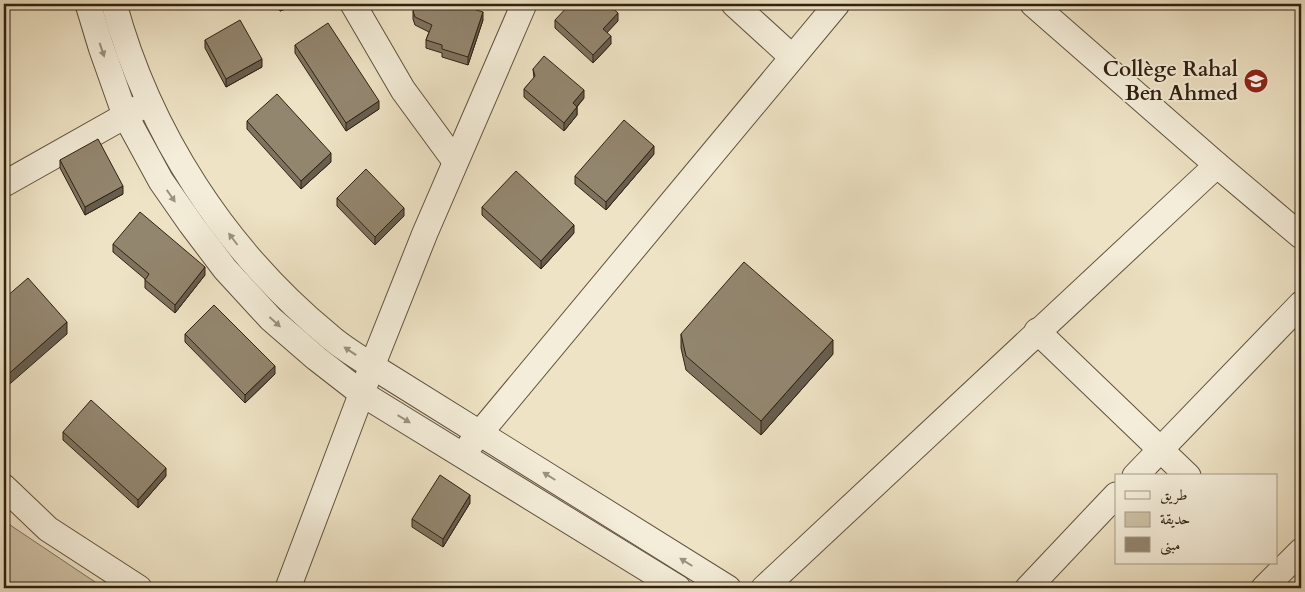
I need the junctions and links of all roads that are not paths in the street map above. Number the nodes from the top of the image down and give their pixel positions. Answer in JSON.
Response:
{"nodes":[{"id":1,"x":88,"y":4,"type":"edge"},
{"id":2,"x":114,"y":4,"type":"edge"},
{"id":3,"x":353,"y":4,"type":"edge"},
{"id":4,"x":524,"y":4,"type":"edge"},
{"id":5,"x":734,"y":4,"type":"edge"},
{"id":6,"x":836,"y":4,"type":"edge"},
{"id":7,"x":1033,"y":4,"type":"edge"},
{"id":8,"x":792,"y":57,"type":"junction"},
{"id":9,"x":149,"y":102,"type":"junction"},
{"id":10,"x":125,"y":116,"type":"junction"},
{"id":11,"x":176,"y":154,"type":"junction"},
{"id":12,"x":455,"y":161,"type":"junction"},
{"id":13,"x":1217,"y":165,"type":"junction"},
{"id":14,"x":152,"y":166,"type":"junction"},
{"id":15,"x":4,"y":184,"type":"edge"},
{"id":16,"x":1301,"y":236,"type":"edge"},
{"id":17,"x":258,"y":268,"type":"junction"},
{"id":18,"x":239,"y":284,"type":"junction"},
{"id":19,"x":1301,"y":304,"type":"edge"},
{"id":20,"x":1038,"y":331,"type":"junction"},
{"id":21,"x":372,"y":366,"type":"junction"},
{"id":22,"x":361,"y":393,"type":"junction"},
{"id":23,"x":480,"y":432,"type":"junction"},
{"id":24,"x":1160,"y":449,"type":"junction"},
{"id":25,"x":462,"y":455,"type":"junction"},
{"id":26,"x":1137,"y":474,"type":"edge"},
{"id":27,"x":1186,"y":474,"type":"edge"},
{"id":28,"x":4,"y":488,"type":"edge"},
{"id":29,"x":1115,"y":496,"type":"edge"},
{"id":30,"x":1301,"y":551,"type":"edge"},
{"id":31,"x":1280,"y":565,"type":"edge"},
{"id":32,"x":139,"y":588,"type":"edge"},
{"id":33,"x":288,"y":588,"type":"edge"},
{"id":34,"x":678,"y":588,"type":"edge"},
{"id":35,"x":728,"y":588,"type":"edge"},
{"id":36,"x":764,"y":588,"type":"edge"},
{"id":37,"x":1028,"y":588,"type":"edge"},
{"id":38,"x":1264,"y":588,"type":"edge"}],
"edges":[{"from":1,"to":10,"type":"street","one_way":true},
{"from":2,"to":9,"type":"street"},
{"from":3,"to":12,"type":"street"},
{"from":4,"to":12,"type":"street"},
{"from":5,"to":8,"type":"street"},
{"from":6,"to":8,"type":"street"},
{"from":7,"to":13,"type":"street"},
{"from":8,"to":23,"type":"street"},
{"from":9,"to":10,"type":"street"},
{"from":9,"to":11,"type":"street"},
{"from":10,"to":14,"type":"street"},
{"from":10,"to":15,"type":"street"},
{"from":11,"to":14,"type":"street"},
{"from":17,"to":11,"type":"street","one_way":true},
{"from":12,"to":21,"type":"street"},
{"from":13,"to":16,"type":"street"},
{"from":13,"to":20,"type":"street"},
{"from":14,"to":18,"type":"street","one_way":true},
{"from":17,"to":18,"type":"street"},
{"from":21,"to":17,"type":"street","one_way":true},
{"from":18,"to":22,"type":"street","one_way":true},
{"from":19,"to":24,"type":"street"},
{"from":20,"to":24,"type":"street"},
{"from":20,"to":36,"type":"street"},
{"from":21,"to":22,"type":"street"},
{"from":21,"to":23,"type":"street"},
{"from":22,"to":25,"type":"street","one_way":true},
{"from":22,"to":33,"type":"street"},
{"from":23,"to":25,"type":"street"},
{"from":35,"to":23,"type":"street","one_way":true},
{"from":24,"to":26,"type":"street"},
{"from":24,"to":27,"type":"street"},
{"from":25,"to":34,"type":"street"},
{"from":28,"to":32,"type":"street"},
{"from":29,"to":37,"type":"street"},
{"from":30,"to":31,"type":"street"},
{"from":31,"to":38,"type":"street"}]}
